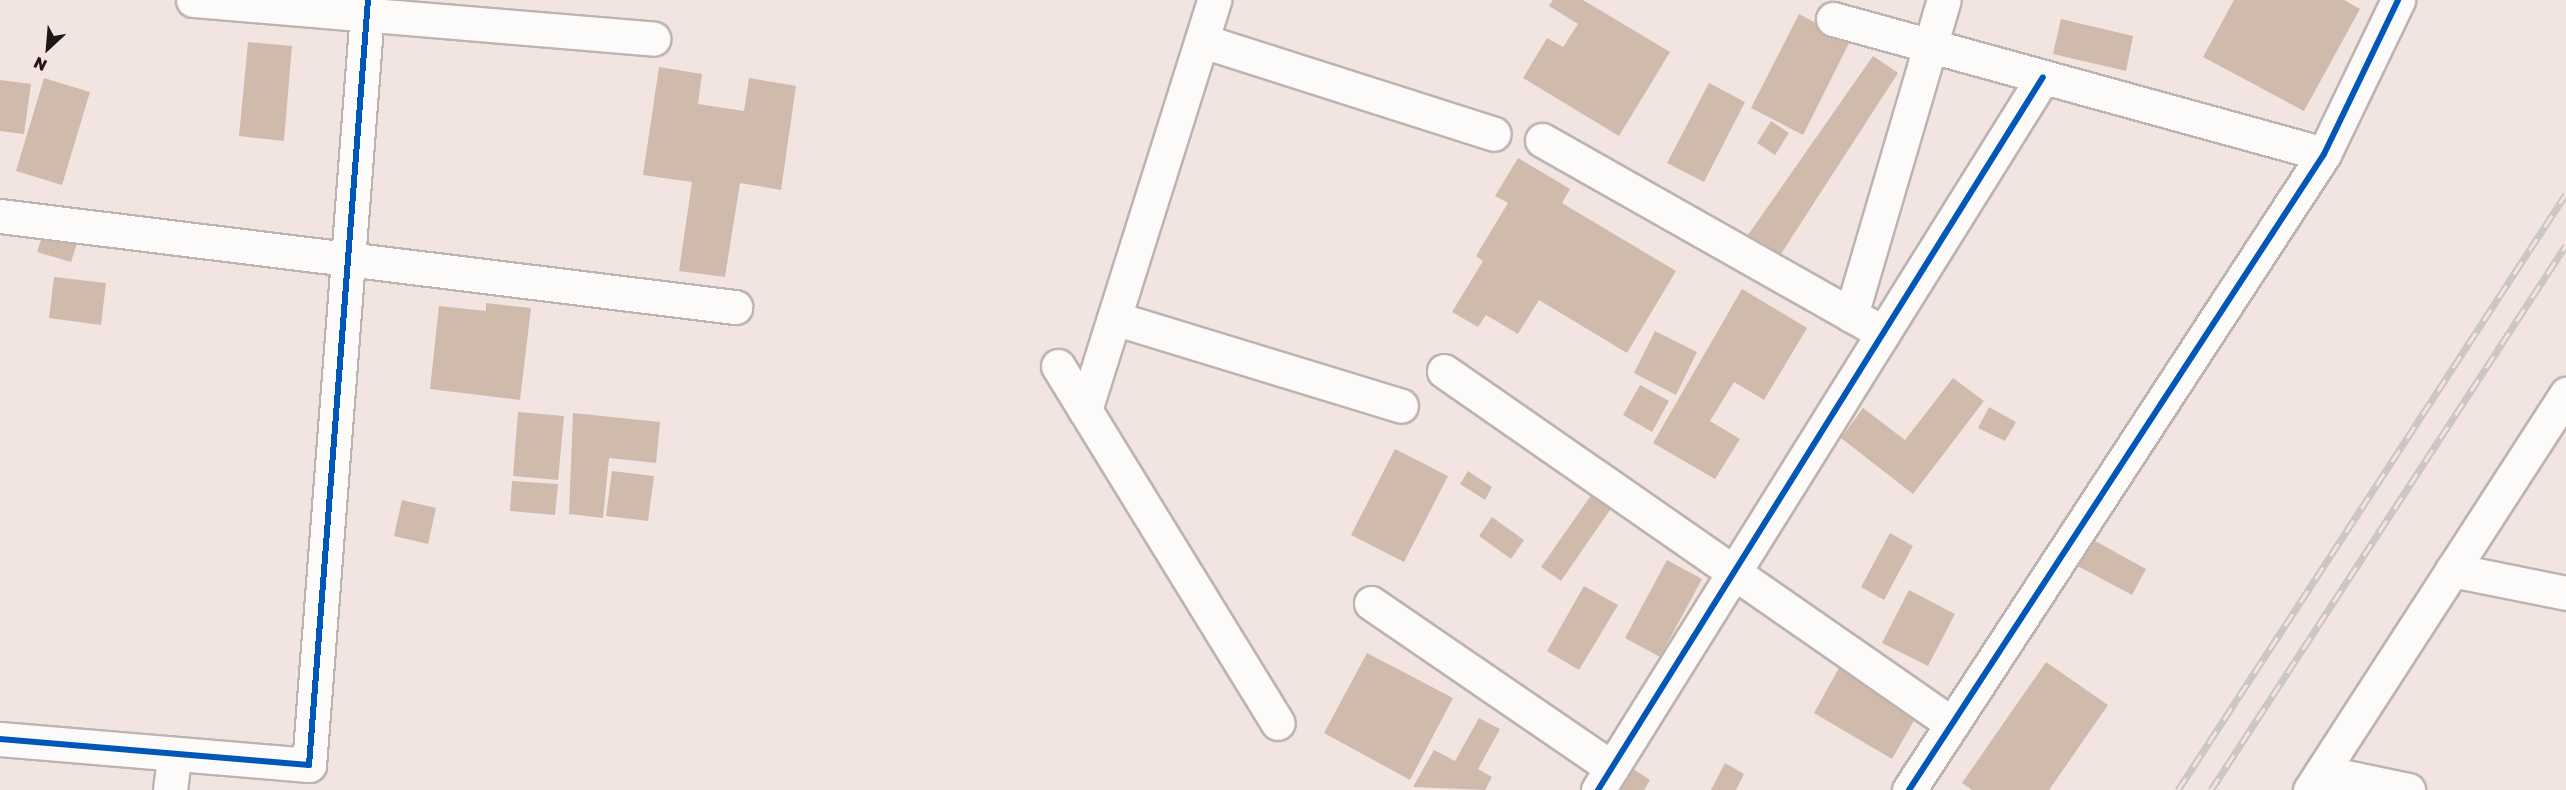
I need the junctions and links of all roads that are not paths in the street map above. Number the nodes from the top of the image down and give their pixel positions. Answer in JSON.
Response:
{"nodes":[{"id":1,"x":194,"y":0,"type":"edge"},
{"id":2,"x":1215,"y":0,"type":"edge"},
{"id":3,"x":1944,"y":0,"type":"edge"},
{"id":4,"x":2398,"y":0,"type":"edge"},
{"id":5,"x":367,"y":7,"type":"edge"},
{"id":6,"x":1833,"y":19,"type":"dead end"},
{"id":7,"x":653,"y":39,"type":"dead end"},
{"id":8,"x":1203,"y":41,"type":"junction"},
{"id":9,"x":1931,"y":46,"type":"junction"},
{"id":10,"x":2043,"y":77,"type":"junction"},
{"id":11,"x":1494,"y":134,"type":"dead end"},
{"id":12,"x":1542,"y":140,"type":"dead end"},
{"id":13,"x":2324,"y":154,"type":"junction"},
{"id":14,"x":0,"y":216,"type":"edge"},
{"id":15,"x":348,"y":258,"type":"junction"},
{"id":16,"x":735,"y":307,"type":"dead end"},
{"id":17,"x":1851,"y":315,"type":"junction"},
{"id":18,"x":1114,"y":318,"type":"junction"},
{"id":19,"x":1883,"y":333,"type":"junction"},
{"id":20,"x":1058,"y":366,"type":"dead end"},
{"id":21,"x":1444,"y":371,"type":"dead end"},
{"id":22,"x":2566,"y":394,"type":"edge"},
{"id":23,"x":1401,"y":406,"type":"dead end"},
{"id":24,"x":1085,"y":410,"type":"junction"},
{"id":25,"x":2452,"y":570,"type":"junction"},
{"id":26,"x":1734,"y":572,"type":"junction"},
{"id":27,"x":2566,"y":593,"type":"edge"},
{"id":28,"x":1371,"y":603,"type":"dead end"},
{"id":29,"x":1278,"y":723,"type":"dead end"},
{"id":30,"x":1952,"y":724,"type":"junction"},
{"id":31,"x":0,"y":739,"type":"edge"},
{"id":32,"x":174,"y":756,"type":"junction"},
{"id":33,"x":1605,"y":779,"type":"edge"},
{"id":34,"x":2316,"y":781,"type":"edge"},
{"id":35,"x":170,"y":790,"type":"edge"},
{"id":36,"x":1909,"y":790,"type":"edge"},
{"id":37,"x":2408,"y":790,"type":"edge"}],
"edges":[{"from":1,"to":5,"type":"street"},
{"from":2,"to":8,"type":"street"},
{"from":3,"to":9,"type":"street"},
{"from":4,"to":13,"type":"street"},
{"from":5,"to":7,"type":"street"},
{"from":5,"to":15,"type":"street"},
{"from":6,"to":9,"type":"street"},
{"from":8,"to":11,"type":"street"},
{"from":8,"to":18,"type":"street"},
{"from":9,"to":10,"type":"street"},
{"from":9,"to":17,"type":"street"},
{"from":10,"to":13,"type":"street"},
{"from":10,"to":19,"type":"street"},
{"from":12,"to":17,"type":"street"},
{"from":13,"to":30,"type":"street"},
{"from":14,"to":15,"type":"street"},
{"from":15,"to":16,"type":"street"},
{"from":15,"to":32,"type":"street"},
{"from":17,"to":19,"type":"street"},
{"from":18,"to":23,"type":"street"},
{"from":18,"to":24,"type":"street"},
{"from":19,"to":26,"type":"street"},
{"from":20,"to":24,"type":"street"},
{"from":21,"to":26,"type":"street"},
{"from":22,"to":25,"type":"street"},
{"from":24,"to":29,"type":"street"},
{"from":25,"to":27,"type":"street"},
{"from":25,"to":34,"type":"street"},
{"from":26,"to":30,"type":"street"},
{"from":26,"to":33,"type":"street"},
{"from":28,"to":33,"type":"street"},
{"from":30,"to":36,"type":"street"},
{"from":31,"to":32,"type":"street"},
{"from":32,"to":35,"type":"street"},
{"from":34,"to":37,"type":"street"}]}
